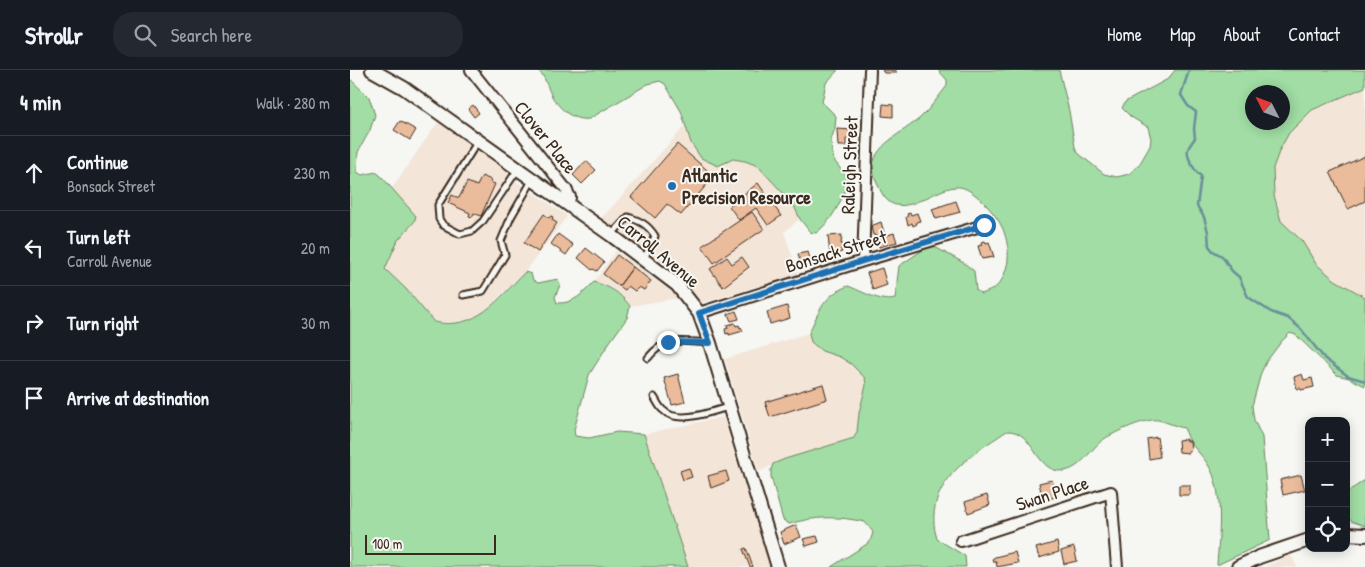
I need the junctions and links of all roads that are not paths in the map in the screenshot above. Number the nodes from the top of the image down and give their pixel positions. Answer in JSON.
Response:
{"nodes":[{"id":1,"x":372,"y":70,"type":"edge"},
{"id":2,"x":471,"y":70,"type":"edge"},
{"id":3,"x":870,"y":70,"type":"edge"},
{"id":4,"x":478,"y":141,"type":"junction"},
{"id":5,"x":519,"y":169,"type":"junction"},
{"id":6,"x":533,"y":179,"type":"junction"},
{"id":7,"x":569,"y":204,"type":"junction"},
{"id":8,"x":984,"y":225,"type":"dead end"},
{"id":9,"x":611,"y":234,"type":"junction"},
{"id":10,"x":644,"y":259,"type":"junction"},
{"id":11,"x":863,"y":261,"type":"junction"},
{"id":12,"x":463,"y":294,"type":"dead end"},
{"id":13,"x":699,"y":313,"type":"junction"},
{"id":14,"x":710,"y":343,"type":"junction"},
{"id":15,"x":648,"y":358,"type":"dead end"},
{"id":16,"x":654,"y":397,"type":"dead end"},
{"id":17,"x":728,"y":407,"type":"junction"},
{"id":18,"x":1350,"y":534,"type":"edge"},
{"id":19,"x":1365,"y":535,"type":"edge"},
{"id":20,"x":960,"y":541,"type":"dead end"},
{"id":21,"x":1305,"y":541,"type":"edge"},
{"id":22,"x":778,"y":567,"type":"edge"},
{"id":23,"x":1117,"y":567,"type":"edge"},
{"id":24,"x":1238,"y":567,"type":"edge"}],
"edges":[{"from":1,"to":4,"type":"street","name":"Carroll Avenue"},
{"from":2,"to":7,"type":"street","name":"Clover Place"},
{"from":3,"to":11,"type":"street","name":"Raleigh Street"},
{"from":4,"to":5,"type":"street","name":"Carroll Avenue"},
{"from":4,"to":5,"type":"lane"},
{"from":5,"to":6,"type":"street","name":"Carroll Avenue"},
{"from":6,"to":7,"type":"street","name":"Carroll Avenue"},
{"from":6,"to":12,"type":"lane"},
{"from":7,"to":9,"type":"street","name":"Carroll Avenue"},
{"from":8,"to":11,"type":"street","name":"Bonsack Street"},
{"from":9,"to":10,"type":"street","name":"Carroll Avenue"},
{"from":9,"to":10,"type":"lane"},
{"from":10,"to":13,"type":"street","name":"Carroll Avenue"},
{"from":11,"to":13,"type":"street","name":"Bonsack Street"},
{"from":13,"to":14,"type":"street","name":"Carroll Avenue"},
{"from":14,"to":15,"type":"lane"},
{"from":14,"to":17,"type":"street","name":"Carroll Avenue"},
{"from":16,"to":17,"type":"lane"},
{"from":17,"to":22,"type":"street","name":"Carroll Avenue"},
{"from":18,"to":19,"type":"street"},
{"from":20,"to":23,"type":"street","name":"Swan Place"},
{"from":21,"to":24,"type":"street"}]}
